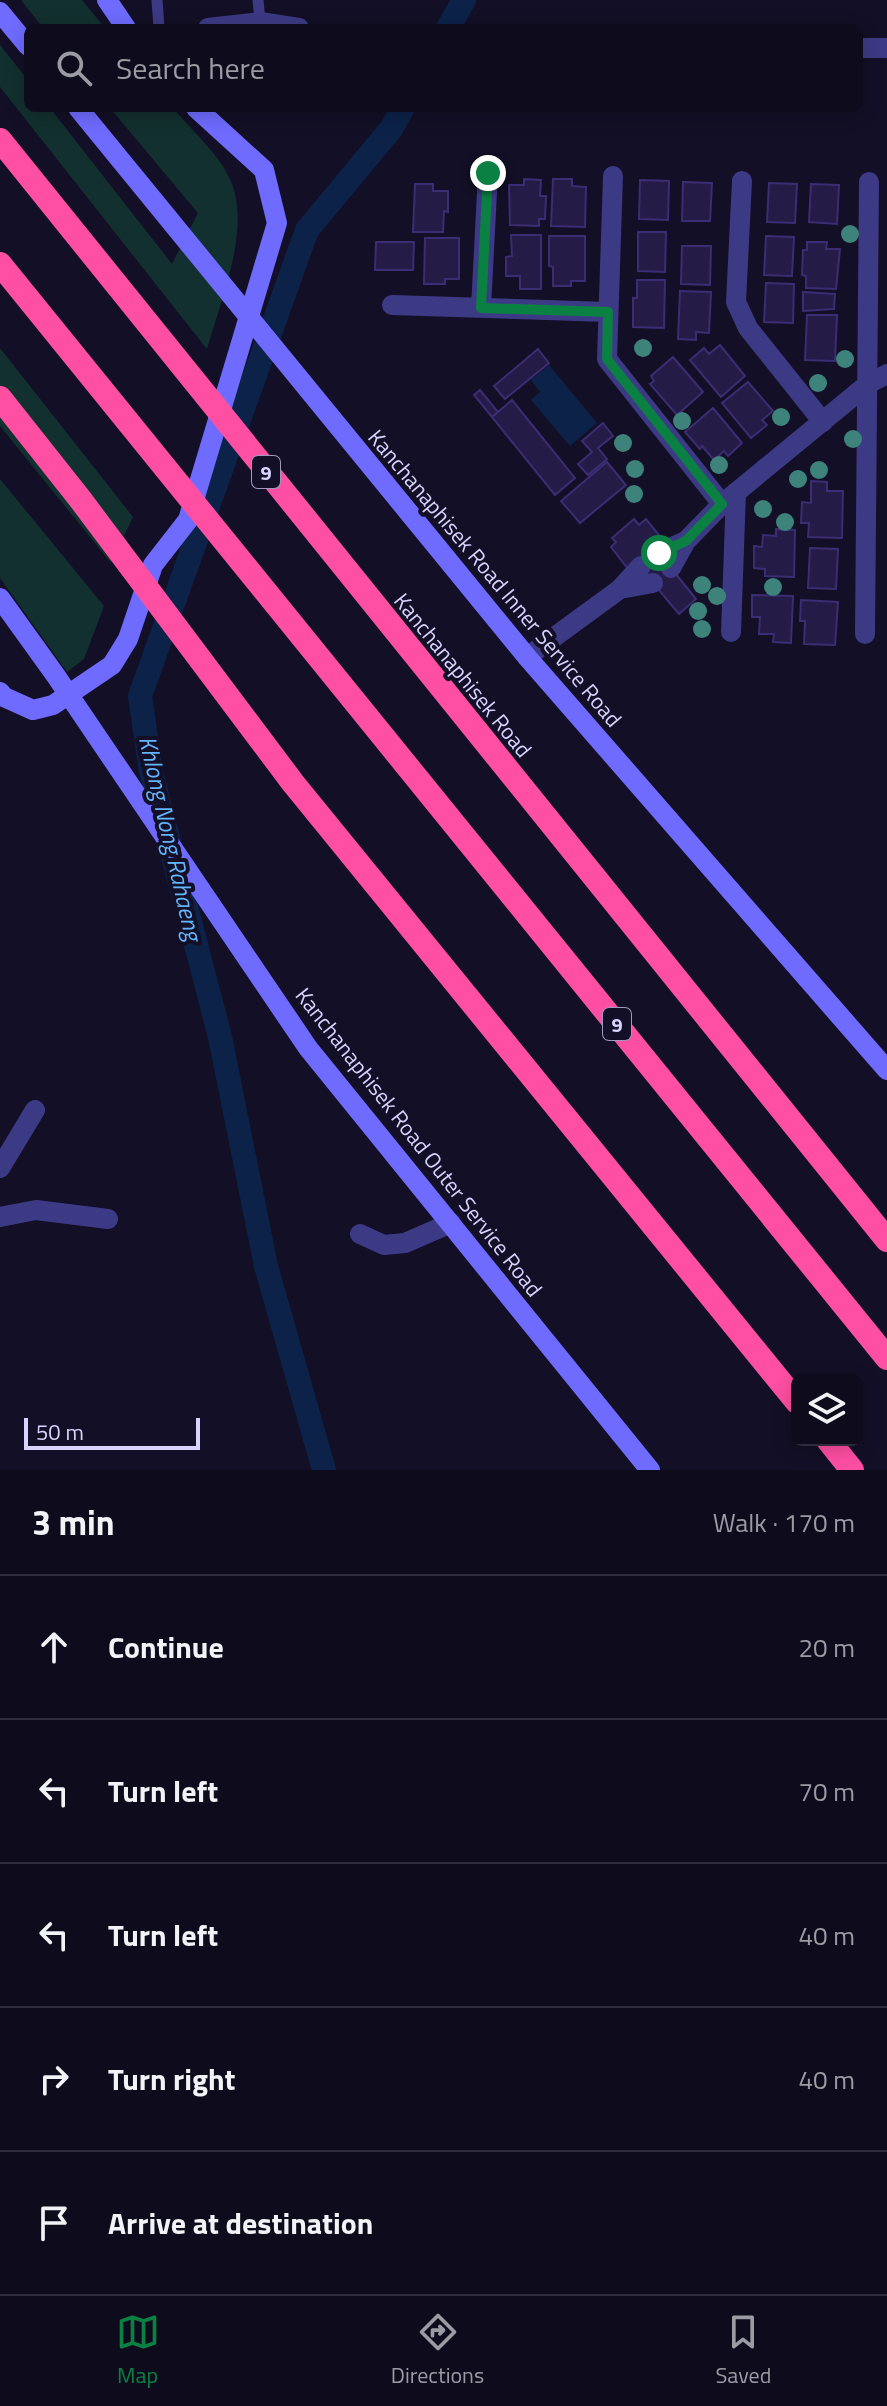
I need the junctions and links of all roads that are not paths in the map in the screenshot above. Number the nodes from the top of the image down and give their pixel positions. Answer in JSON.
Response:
{"nodes":[{"id":1,"x":107,"y":0,"type":"edge"},
{"id":2,"x":157,"y":0,"type":"edge"},
{"id":3,"x":258,"y":0,"type":"edge"},
{"id":4,"x":0,"y":12,"type":"edge"},
{"id":5,"x":260,"y":22,"type":"junction"},
{"id":6,"x":123,"y":24,"type":"edge"},
{"id":7,"x":159,"y":24,"type":"edge"},
{"id":8,"x":243,"y":24,"type":"edge"},
{"id":9,"x":273,"y":24,"type":"edge"},
{"id":10,"x":24,"y":41,"type":"edge"},
{"id":11,"x":863,"y":48,"type":"edge"},
{"id":12,"x":887,"y":48,"type":"edge"},
{"id":13,"x":81,"y":112,"type":"edge"},
{"id":14,"x":200,"y":112,"type":"edge"},
{"id":15,"x":0,"y":140,"type":"edge"},
{"id":16,"x":488,"y":173,"type":"dead end"},
{"id":17,"x":613,"y":176,"type":"dead end"},
{"id":18,"x":742,"y":181,"type":"dead end"},
{"id":19,"x":869,"y":182,"type":"dead end"},
{"id":20,"x":0,"y":264,"type":"edge"},
{"id":21,"x":392,"y":305,"type":"dead end"},
{"id":22,"x":481,"y":308,"type":"junction"},
{"id":23,"x":608,"y":312,"type":"junction"},
{"id":24,"x":887,"y":374,"type":"edge"},
{"id":25,"x":868,"y":384,"type":"junction"},
{"id":26,"x":0,"y":398,"type":"edge"},
{"id":27,"x":823,"y":422,"type":"junction"},
{"id":28,"x":729,"y":498,"type":"junction"},
{"id":29,"x":665,"y":560,"type":"dead end"},
{"id":30,"x":647,"y":574,"type":"dead end"},
{"id":31,"x":0,"y":598,"type":"edge"},
{"id":32,"x":731,"y":632,"type":"dead end"},
{"id":33,"x":865,"y":634,"type":"dead end"},
{"id":34,"x":527,"y":657,"type":"junction"},
{"id":35,"x":0,"y":692,"type":"edge"},
{"id":36,"x":887,"y":1070,"type":"edge"},
{"id":37,"x":35,"y":1110,"type":"dead end"},
{"id":38,"x":0,"y":1168,"type":"edge"},
{"id":39,"x":0,"y":1217,"type":"edge"},
{"id":40,"x":108,"y":1219,"type":"dead end"},
{"id":41,"x":451,"y":1223,"type":"junction"},
{"id":42,"x":360,"y":1234,"type":"dead end"},
{"id":43,"x":887,"y":1240,"type":"edge"},
{"id":44,"x":887,"y":1358,"type":"edge"},
{"id":45,"x":791,"y":1395,"type":"edge"},
{"id":46,"x":833,"y":1446,"type":"edge"},
{"id":47,"x":650,"y":1470,"type":"edge"},
{"id":48,"x":852,"y":1470,"type":"edge"}],
"edges":[{"from":1,"to":6,"type":"main road"},
{"from":2,"to":7,"type":"lane"},
{"from":3,"to":5,"type":"lane"},
{"from":4,"to":10,"type":"main road"},
{"from":5,"to":8,"type":"street"},
{"from":5,"to":9,"type":"street"},
{"from":11,"to":12,"type":"street"},
{"from":13,"to":34,"type":"main road","name":"Kanchanaphisek Road Inner Service Road"},
{"from":14,"to":35,"type":"main road"},
{"from":15,"to":43,"type":"highway","name":"Kanchanaphisek Road","number":"9"},
{"from":16,"to":22,"type":"street"},
{"from":17,"to":23,"type":"street"},
{"from":18,"to":27,"type":"street"},
{"from":19,"to":25,"type":"street"},
{"from":20,"to":44,"type":"highway","number":"9"},
{"from":21,"to":22,"type":"street"},
{"from":22,"to":23,"type":"street"},
{"from":23,"to":28,"type":"street"},
{"from":24,"to":25,"type":"street"},
{"from":25,"to":27,"type":"street"},
{"from":25,"to":33,"type":"street"},
{"from":26,"to":45,"type":"highway"},
{"from":27,"to":28,"type":"street"},
{"from":28,"to":29,"type":"street"},
{"from":28,"to":32,"type":"street"},
{"from":30,"to":34,"type":"street"},
{"from":31,"to":41,"type":"main road","name":"Kanchanaphisek Road Outer Service Road"},
{"from":34,"to":36,"type":"main road","name":"Kanchanaphisek Road Inner Service Road"},
{"from":37,"to":38,"type":"street"},
{"from":39,"to":40,"type":"street"},
{"from":41,"to":42,"type":"street"},
{"from":41,"to":47,"type":"main road","name":"Kanchanaphisek Road Outer Service Road"},
{"from":46,"to":48,"type":"highway"}]}
